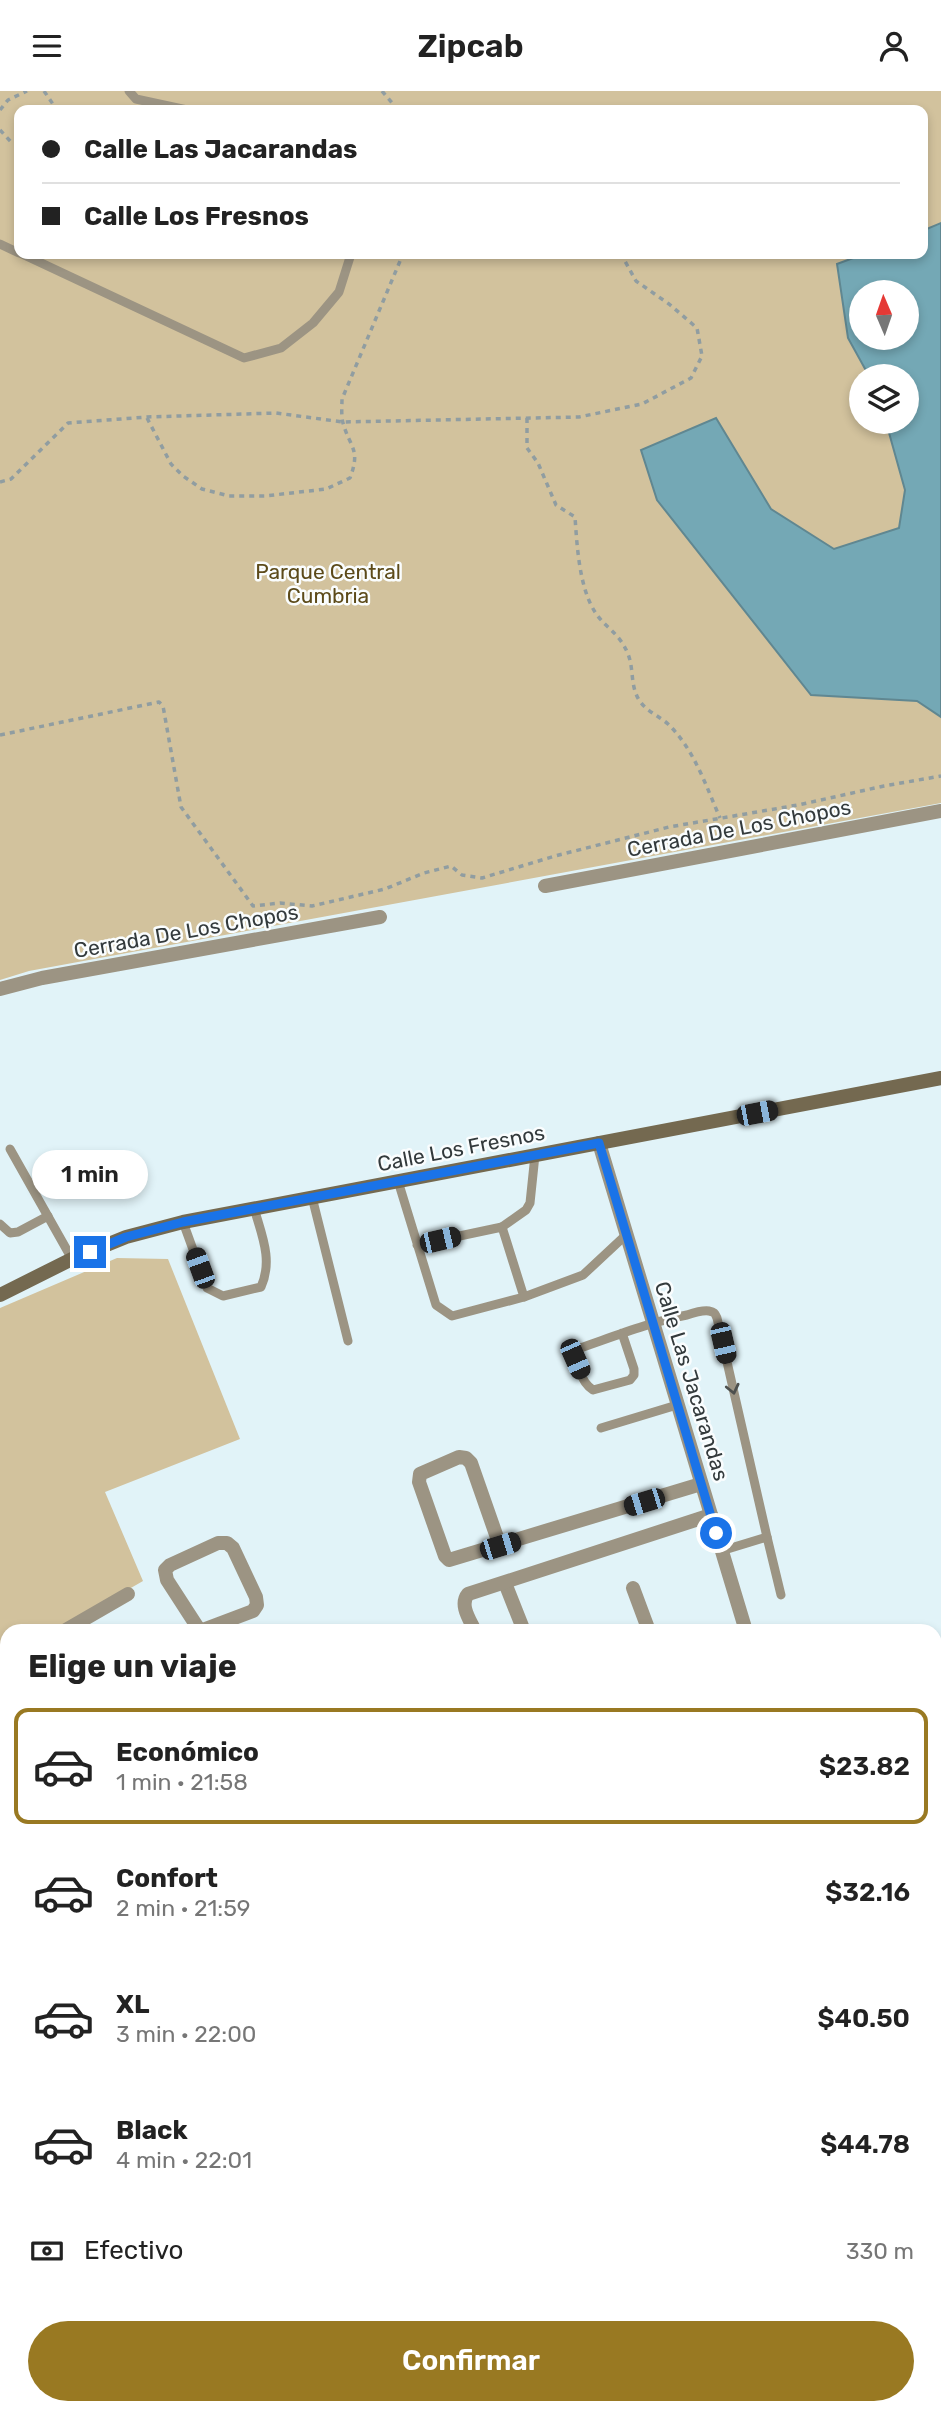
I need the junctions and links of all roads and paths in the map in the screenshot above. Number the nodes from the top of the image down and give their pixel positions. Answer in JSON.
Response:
{"nodes":[{"id":1,"x":26,"y":91,"type":"edge"},
{"id":2,"x":129,"y":91,"type":"edge"},
{"id":3,"x":382,"y":91,"type":"edge"},
{"id":4,"x":163,"y":105,"type":"edge"},
{"id":5,"x":394,"y":105,"type":"edge"},
{"id":6,"x":0,"y":110,"type":"edge"},
{"id":7,"x":33,"y":259,"type":"edge"},
{"id":8,"x":349,"y":259,"type":"edge"},
{"id":9,"x":401,"y":259,"type":"edge"},
{"id":10,"x":624,"y":259,"type":"edge"},
{"id":11,"x":147,"y":417,"type":"junction"},
{"id":12,"x":527,"y":418,"type":"junction"},
{"id":13,"x":343,"y":422,"type":"junction"},
{"id":14,"x":0,"y":482,"type":"edge"},
{"id":15,"x":0,"y":735,"type":"edge"},
{"id":16,"x":941,"y":776,"type":"edge"},
{"id":17,"x":941,"y":811,"type":"edge"},
{"id":18,"x":720,"y":818,"type":"junction"},
{"id":19,"x":545,"y":886,"type":"dead end"},
{"id":20,"x":380,"y":917,"type":"dead end"},
{"id":21,"x":0,"y":989,"type":"edge"},
{"id":22,"x":941,"y":1078,"type":"edge"},
{"id":23,"x":599,"y":1143,"type":"junction"},
{"id":24,"x":10,"y":1149,"type":"dead end"},
{"id":25,"x":535,"y":1155,"type":"junction"},
{"id":26,"x":398,"y":1181,"type":"junction"},
{"id":27,"x":312,"y":1197,"type":"junction"},
{"id":28,"x":254,"y":1208,"type":"junction"},
{"id":29,"x":48,"y":1216,"type":"junction"},
{"id":30,"x":183,"y":1222,"type":"junction"},
{"id":31,"x":0,"y":1224,"type":"edge"},
{"id":32,"x":502,"y":1227,"type":"junction"},
{"id":33,"x":626,"y":1234,"type":"junction"},
{"id":34,"x":418,"y":1245,"type":"junction"},
{"id":35,"x":72,"y":1259,"type":"junction"},
{"id":36,"x":0,"y":1295,"type":"edge"},
{"id":37,"x":524,"y":1297,"type":"junction"},
{"id":38,"x":653,"y":1322,"type":"junction"},
{"id":39,"x":622,"y":1333,"type":"junction"},
{"id":40,"x":348,"y":1341,"type":"dead end"},
{"id":41,"x":677,"y":1405,"type":"junction"},
{"id":42,"x":600,"y":1428,"type":"dead end"},
{"id":43,"x":701,"y":1484,"type":"junction"},
{"id":44,"x":711,"y":1515,"type":"junction"},
{"id":45,"x":767,"y":1537,"type":"junction"},
{"id":46,"x":500,"y":1546,"type":"junction"},
{"id":47,"x":722,"y":1551,"type":"junction"},
{"id":48,"x":505,"y":1583,"type":"junction"},
{"id":49,"x":633,"y":1588,"type":"dead end"},
{"id":50,"x":128,"y":1594,"type":"dead end"},
{"id":51,"x":781,"y":1595,"type":"dead end"},
{"id":52,"x":76,"y":1624,"type":"edge"},
{"id":53,"x":195,"y":1624,"type":"edge"},
{"id":54,"x":219,"y":1624,"type":"edge"},
{"id":55,"x":472,"y":1624,"type":"edge"},
{"id":56,"x":521,"y":1624,"type":"edge"},
{"id":57,"x":646,"y":1624,"type":"edge"},
{"id":58,"x":744,"y":1624,"type":"edge"}],
"edges":[{"from":1,"to":6,"type":"path"},
{"from":2,"to":4,"type":"lane"},
{"from":3,"to":5,"type":"path"},
{"from":7,"to":8,"type":"lane"},
{"from":9,"to":13,"type":"path"},
{"from":10,"to":12,"type":"path"},
{"from":11,"to":13,"type":"path"},
{"from":11,"to":13,"type":"path"},
{"from":11,"to":14,"type":"path"},
{"from":12,"to":13,"type":"path"},
{"from":12,"to":18,"type":"path"},
{"from":15,"to":18,"type":"path"},
{"from":16,"to":18,"type":"path"},
{"from":17,"to":19,"type":"street","name":"Cerrada De Los Chopos"},
{"from":20,"to":21,"type":"street","name":"Cerrada De Los Chopos"},
{"from":22,"to":23,"type":"street","name":"Calle Los Fresnos"},
{"from":23,"to":25,"type":"street","name":"Calle Los Fresnos"},
{"from":23,"to":33,"type":"street","name":"Calle Las Jacarandas"},
{"from":24,"to":29,"type":"lane"},
{"from":25,"to":26,"type":"street","name":"Calle Los Fresnos"},
{"from":25,"to":32,"type":"lane"},
{"from":26,"to":27,"type":"street","name":"Calle Los Fresnos"},
{"from":26,"to":34,"type":"lane"},
{"from":27,"to":28,"type":"street","name":"Calle Los Fresnos"},
{"from":27,"to":40,"type":"lane"},
{"from":28,"to":30,"type":"street","name":"Calle Los Fresnos"},
{"from":28,"to":30,"type":"lane"},
{"from":29,"to":31,"type":"lane"},
{"from":29,"to":35,"type":"lane"},
{"from":30,"to":35,"type":"street","name":"Calle Los Fresnos"},
{"from":32,"to":34,"type":"lane"},
{"from":32,"to":37,"type":"lane"},
{"from":33,"to":37,"type":"lane"},
{"from":33,"to":38,"type":"street","name":"Calle Las Jacarandas"},
{"from":34,"to":37,"type":"lane"},
{"from":35,"to":36,"type":"street","name":"Calle Los Fresnos"},
{"from":38,"to":39,"type":"lane"},
{"from":38,"to":41,"type":"street","name":"Calle Las Jacarandas"},
{"from":38,"to":45,"type":"lane","one_way":true},
{"from":39,"to":39,"type":"lane"},
{"from":41,"to":42,"type":"lane"},
{"from":41,"to":43,"type":"street","name":"Calle Las Jacarandas"},
{"from":43,"to":44,"type":"street","name":"Calle Las Jacarandas"},
{"from":43,"to":46,"type":"street"},
{"from":44,"to":47,"type":"street","name":"Calle Las Jacarandas"},
{"from":44,"to":48,"type":"street"},
{"from":45,"to":47,"type":"lane"},
{"from":45,"to":51,"type":"lane"},
{"from":46,"to":46,"type":"street"},
{"from":47,"to":58,"type":"street","name":"Calle Las Jacarandas"},
{"from":48,"to":55,"type":"street"},
{"from":48,"to":56,"type":"street"},
{"from":49,"to":57,"type":"street"},
{"from":50,"to":52,"type":"street"},
{"from":53,"to":54,"type":"street"}]}
